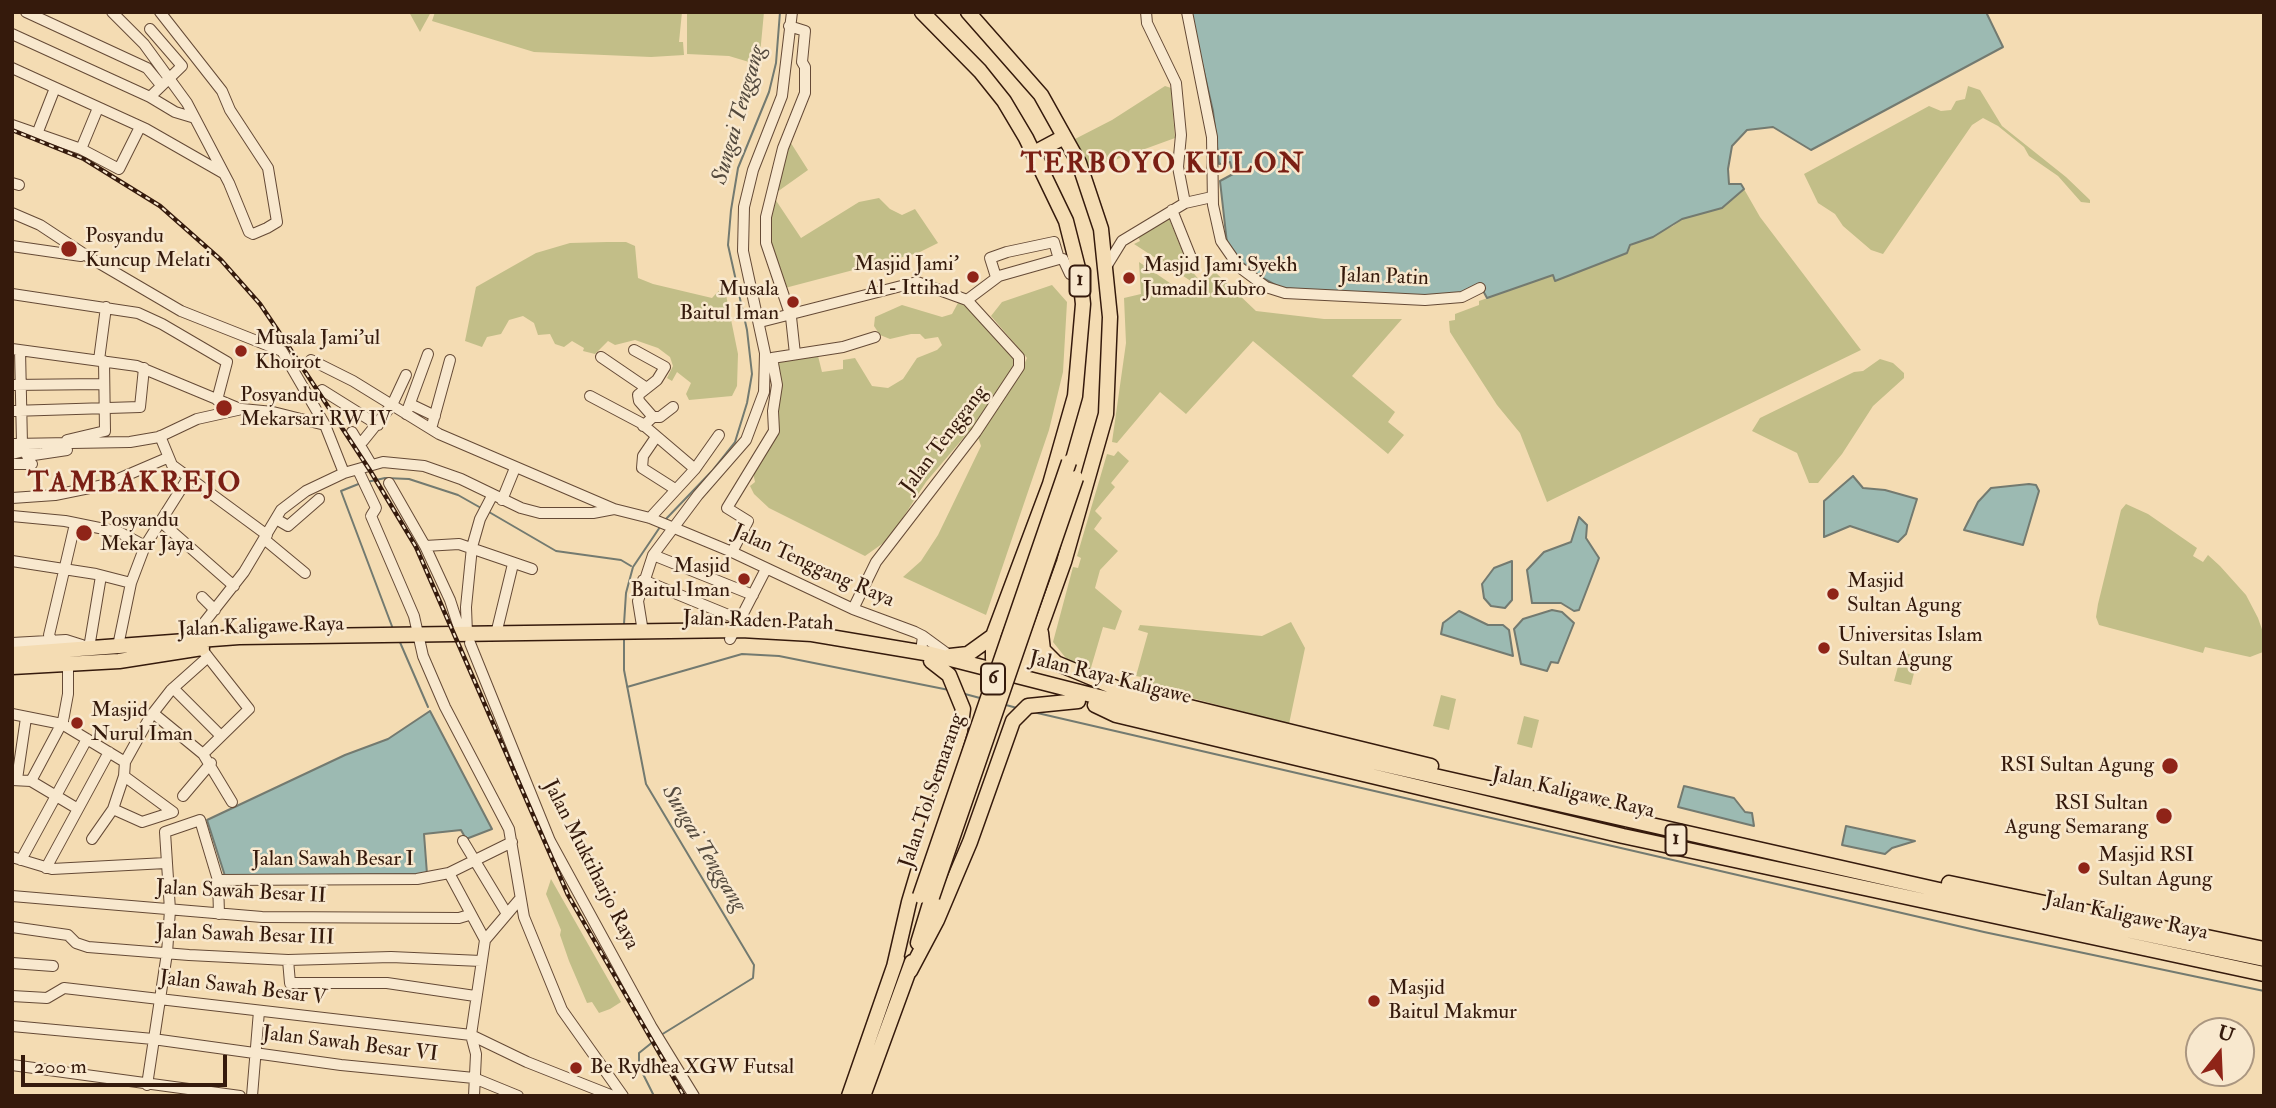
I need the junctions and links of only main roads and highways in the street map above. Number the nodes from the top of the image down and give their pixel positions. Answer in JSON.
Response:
{"nodes":[{"id":1,"x":919,"y":12,"type":"edge"},
{"id":2,"x":968,"y":12,"type":"edge"},
{"id":3,"x":1064,"y":137,"type":"junction"},
{"id":4,"x":1034,"y":153,"type":"junction"},
{"id":5,"x":1070,"y":418,"type":"junction"},
{"id":6,"x":1103,"y":429,"type":"junction"},
{"id":7,"x":1042,"y":628,"type":"junction"},
{"id":8,"x":462,"y":634,"type":"junction"},
{"id":9,"x":993,"y":636,"type":"junction"},
{"id":10,"x":573,"y":637,"type":"junction"},
{"id":11,"x":406,"y":640,"type":"junction"},
{"id":12,"x":201,"y":648,"type":"junction"},
{"id":13,"x":12,"y":654,"type":"edge"},
{"id":14,"x":928,"y":656,"type":"junction"},
{"id":15,"x":12,"y":667,"type":"edge"},
{"id":16,"x":968,"y":672,"type":"junction"},
{"id":17,"x":1000,"y":672,"type":"junction"},
{"id":18,"x":1120,"y":690,"type":"junction"},
{"id":19,"x":1038,"y":697,"type":"junction"},
{"id":20,"x":1095,"y":705,"type":"junction"},
{"id":21,"x":1209,"y":725,"type":"junction"},
{"id":22,"x":1783,"y":856,"type":"junction"},
{"id":23,"x":926,"y":897,"type":"junction"},
{"id":24,"x":2000,"y":903,"type":"junction"},
{"id":25,"x":2264,"y":949,"type":"edge"},
{"id":26,"x":2264,"y":959,"type":"edge"},
{"id":27,"x":894,"y":967,"type":"junction"},
{"id":28,"x":2264,"y":967,"type":"edge"},
{"id":29,"x":910,"y":971,"type":"junction"},
{"id":30,"x":2264,"y":974,"type":"edge"},
{"id":31,"x":849,"y":1096,"type":"edge"},
{"id":32,"x":863,"y":1096,"type":"edge"}],
"edges":[{"from":1,"to":4,"type":"highway","number":"1"},
{"from":2,"to":3,"type":"highway","number":"1"},
{"from":3,"to":4,"type":"highway"},
{"from":3,"to":6,"type":"highway","number":"1"},
{"from":4,"to":5,"type":"highway","number":"1"},
{"from":5,"to":9,"type":"highway","number":"1"},
{"from":5,"to":23,"type":"highway","name":"Jalan Tol Semarang","number":"6","bridge":true},
{"from":6,"to":7,"type":"highway","number":"1"},
{"from":6,"to":23,"type":"highway","name":"Jalan Tol Semarang","number":"6","bridge":true},
{"from":7,"to":17,"type":"highway"},
{"from":7,"to":18,"type":"highway","number":"1"},
{"from":8,"to":10,"type":"highway","name":"Jalan Raden Patah"},
{"from":8,"to":10,"type":"highway","name":"Jalan Raden Patah"},
{"from":8,"to":11,"type":"highway","name":"Jalan Kaligawe Raya"},
{"from":8,"to":11,"type":"highway","name":"Jalan Kaligawe Raya"},
{"from":9,"to":14,"type":"highway"},
{"from":9,"to":17,"type":"highway"},
{"from":10,"to":14,"type":"highway","name":"Jalan Raden Patah"},
{"from":11,"to":12,"type":"highway","name":"Jalan Kaligawe Raya"},
{"from":12,"to":13,"type":"highway","name":"Jalan Kaligawe Raya"},
{"from":12,"to":15,"type":"highway","name":"Jalan Kaligawe Raya"},
{"from":14,"to":16,"type":"highway","name":"Jalan Raden Patah"},
{"from":14,"to":17,"type":"highway","name":"Jalan Raden Patah"},
{"from":14,"to":27,"type":"highway"},
{"from":16,"to":17,"type":"highway"},
{"from":16,"to":19,"type":"highway","name":"Jalan Raden Patah"},
{"from":17,"to":19,"type":"highway","number":"1"},
{"from":17,"to":21,"type":"highway","name":"Jalan Raya Kaligawe"},
{"from":18,"to":21,"type":"highway","number":"1"},
{"from":18,"to":22,"type":"highway"},
{"from":19,"to":20,"type":"highway","name":"Jalan Kaligawe Raya","number":"1"},
{"from":19,"to":29,"type":"highway"},
{"from":20,"to":22,"type":"highway","name":"Jalan Kaligawe Raya","number":"1"},
{"from":20,"to":30,"type":"highway"},
{"from":21,"to":22,"type":"highway","name":"Jalan Kaligawe Raya","number":"1"},
{"from":22,"to":24,"type":"highway","name":"Jalan Kaligawe Raya","number":"1"},
{"from":23,"to":27,"type":"highway","name":"Jalan Tol Semarang","number":"6"},
{"from":23,"to":29,"type":"highway","name":"Jalan Tol Semarang","number":"6"},
{"from":24,"to":25,"type":"highway"},
{"from":24,"to":26,"type":"highway","name":"Jalan Kaligawe Raya","number":"1"},
{"from":24,"to":28,"type":"highway","name":"Jalan Kaligawe Raya","number":"1"},
{"from":27,"to":31,"type":"highway","name":"Jalan Tol Semarang","number":"6"},
{"from":29,"to":32,"type":"highway","name":"Jalan Tol Semarang","number":"6"}]}
